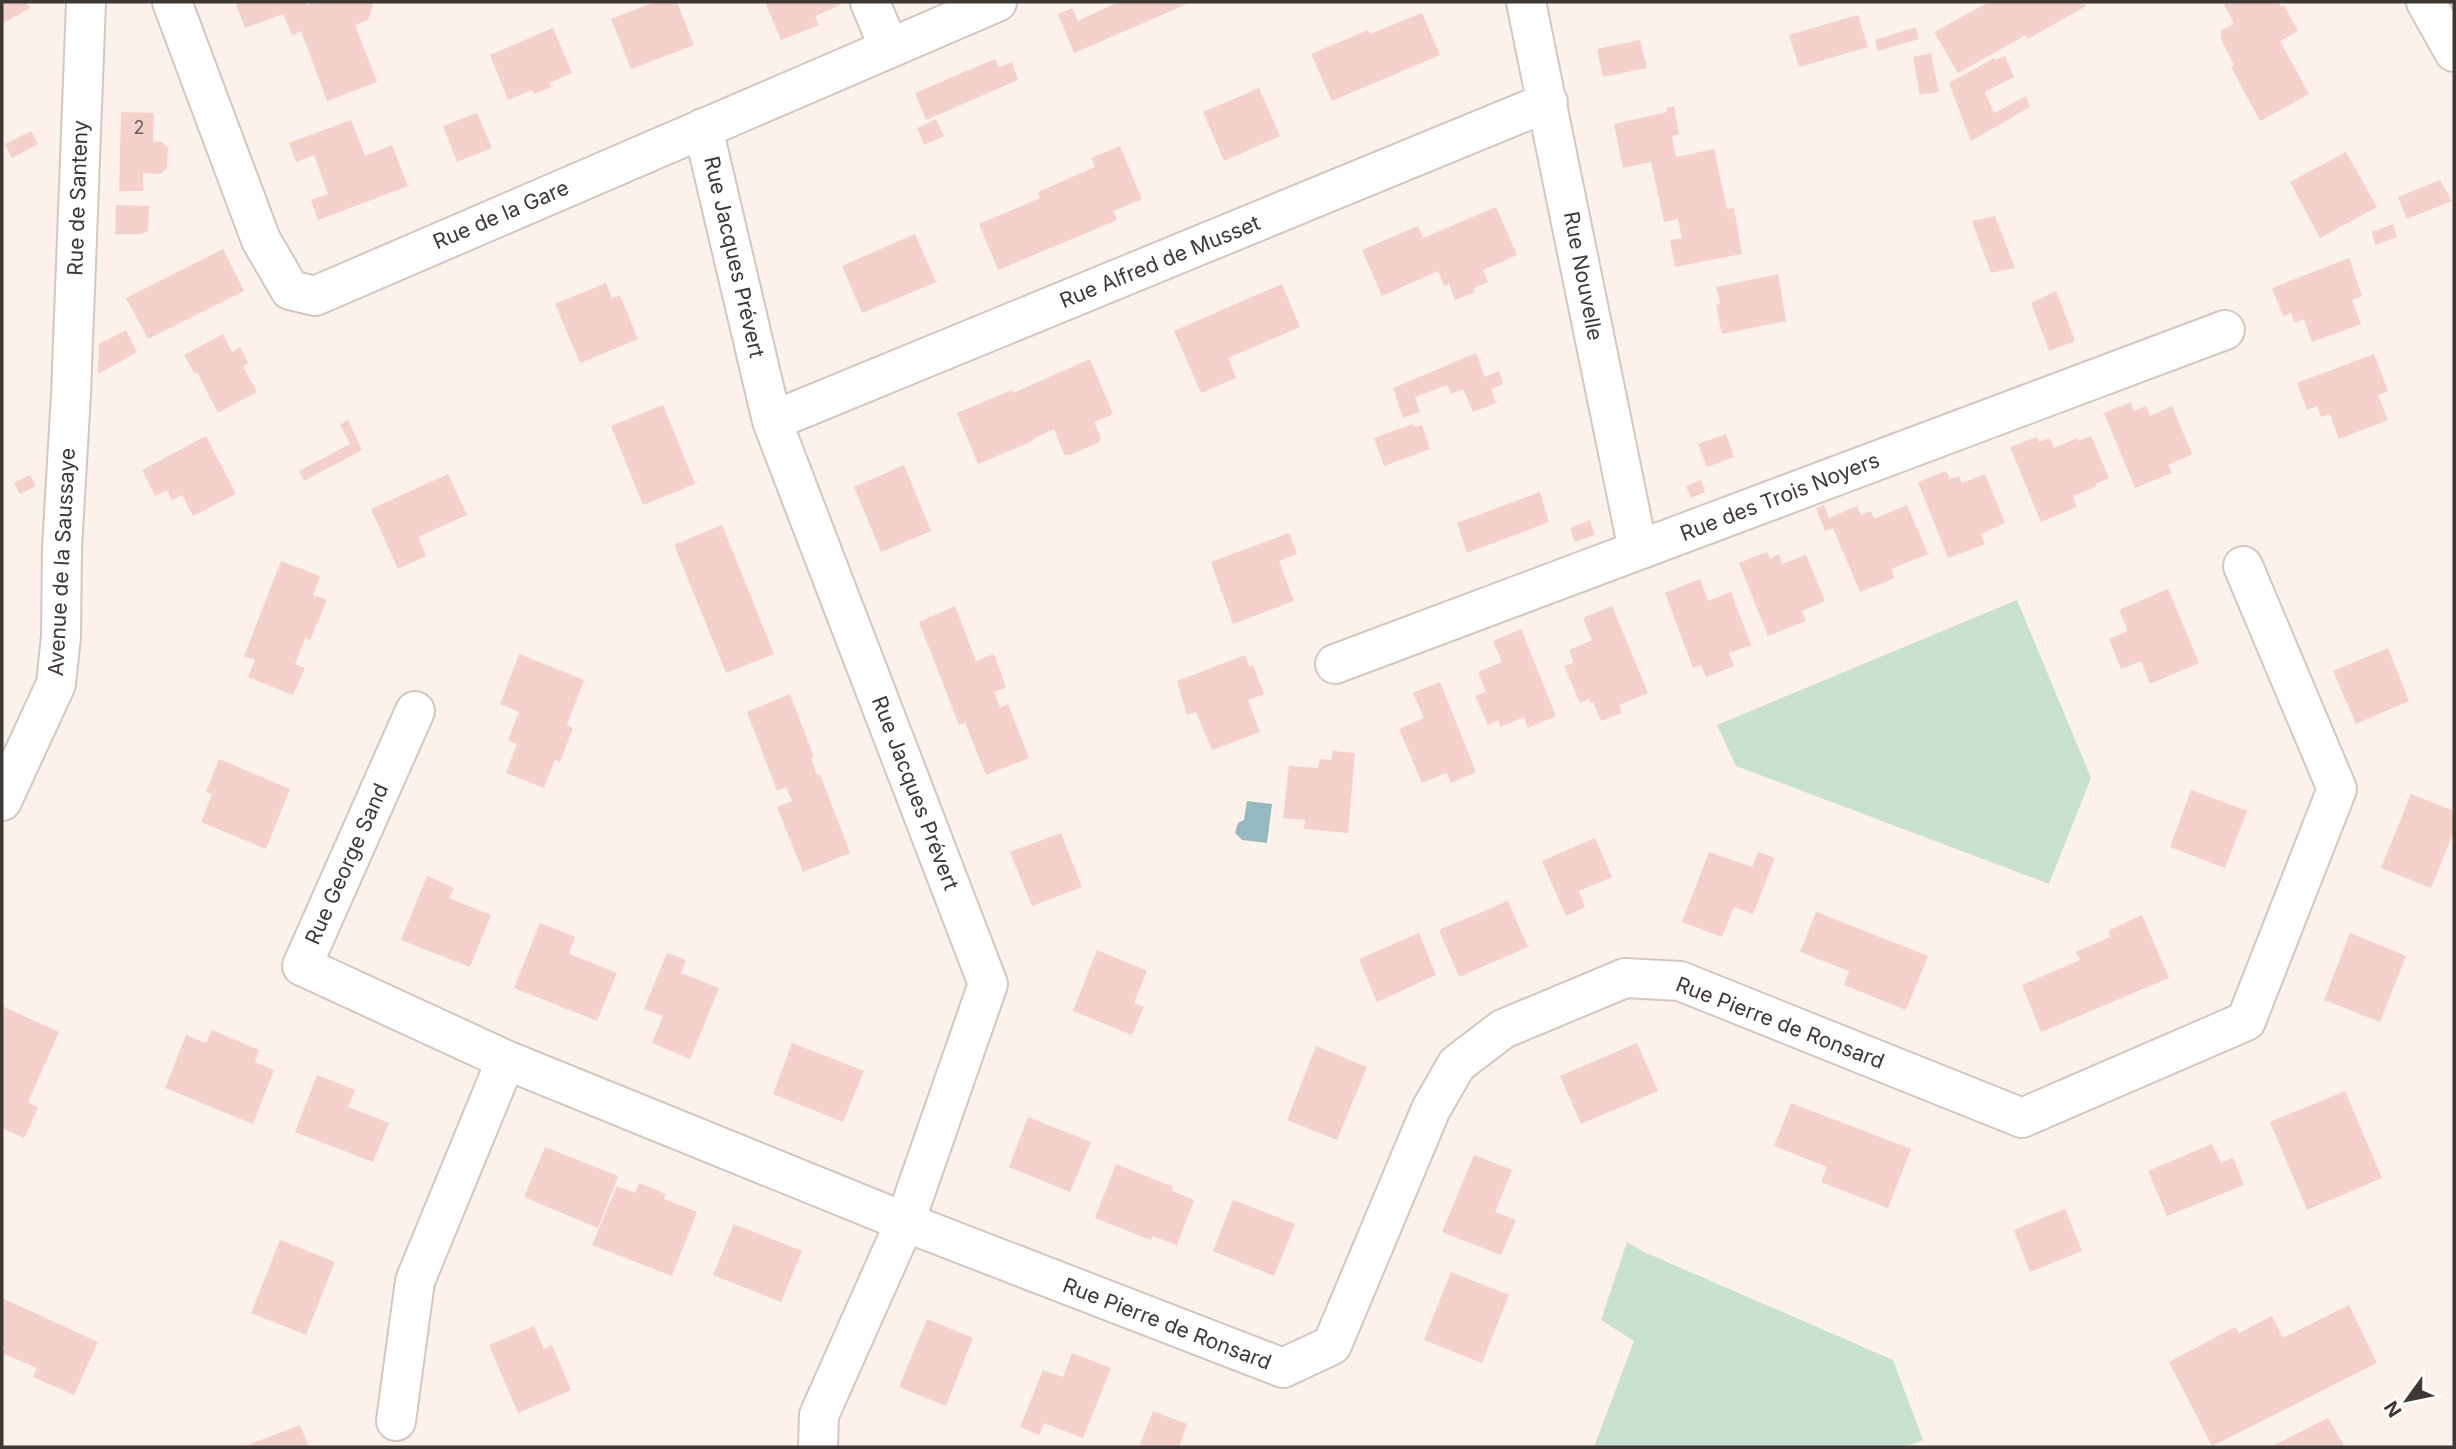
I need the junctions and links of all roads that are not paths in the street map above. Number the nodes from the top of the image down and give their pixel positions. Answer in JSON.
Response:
{"nodes":[{"id":1,"x":86,"y":2,"type":"edge"},
{"id":2,"x":172,"y":2,"type":"edge"},
{"id":3,"x":870,"y":2,"type":"edge"},
{"id":4,"x":997,"y":2,"type":"edge"},
{"id":5,"x":1526,"y":2,"type":"edge"},
{"id":6,"x":2426,"y":2,"type":"edge"},
{"id":7,"x":889,"y":48,"type":"junction"},
{"id":8,"x":2454,"y":52,"type":"edge"},
{"id":9,"x":1548,"y":102,"type":"junction"},
{"id":10,"x":703,"y":128,"type":"junction"},
{"id":11,"x":2225,"y":330,"type":"dead end"},
{"id":12,"x":71,"y":394,"type":"joint"},
{"id":13,"x":772,"y":421,"type":"junction"},
{"id":14,"x":1638,"y":550,"type":"junction"},
{"id":15,"x":2243,"y":566,"type":"dead end"},
{"id":16,"x":1335,"y":664,"type":"dead end"},
{"id":17,"x":415,"y":711,"type":"dead end"},
{"id":18,"x":2,"y":802,"type":"edge"},
{"id":19,"x":506,"y":1060,"type":"junction"},
{"id":20,"x":905,"y":1222,"type":"junction"},
{"id":21,"x":396,"y":1421,"type":"dead end"},
{"id":22,"x":818,"y":1447,"type":"edge"}],
"edges":[{"from":1,"to":12,"type":"street","name":"Rue de Santeny"},
{"from":2,"to":10,"type":"street","name":"Rue de la Gare"},
{"from":3,"to":7,"type":"street"},
{"from":4,"to":7,"type":"street","name":"Rue de la Gare"},
{"from":5,"to":9,"type":"street","name":"Rue Nouvelle"},
{"from":6,"to":8,"type":"street"},
{"from":7,"to":10,"type":"street","name":"Rue de la Gare"},
{"from":9,"to":13,"type":"street","name":"Rue Alfred de Musset"},
{"from":9,"to":14,"type":"street","name":"Rue Nouvelle"},
{"from":10,"to":13,"type":"street","name":"Rue Jacques Prévert"},
{"from":11,"to":14,"type":"street","name":"Rue des Trois Noyers"},
{"from":12,"to":18,"type":"street","name":"Avenue de la Saussaye"},
{"from":13,"to":20,"type":"street","name":"Rue Jacques Prévert"},
{"from":14,"to":16,"type":"street","name":"Rue des Trois Noyers"},
{"from":15,"to":20,"type":"street","name":"Rue Pierre de Ronsard"},
{"from":17,"to":19,"type":"street","name":"Rue George Sand"},
{"from":19,"to":20,"type":"street","name":"Rue George Sand"},
{"from":19,"to":21,"type":"street"},
{"from":20,"to":22,"type":"street","name":"Rue Jacques Prévert"}]}
